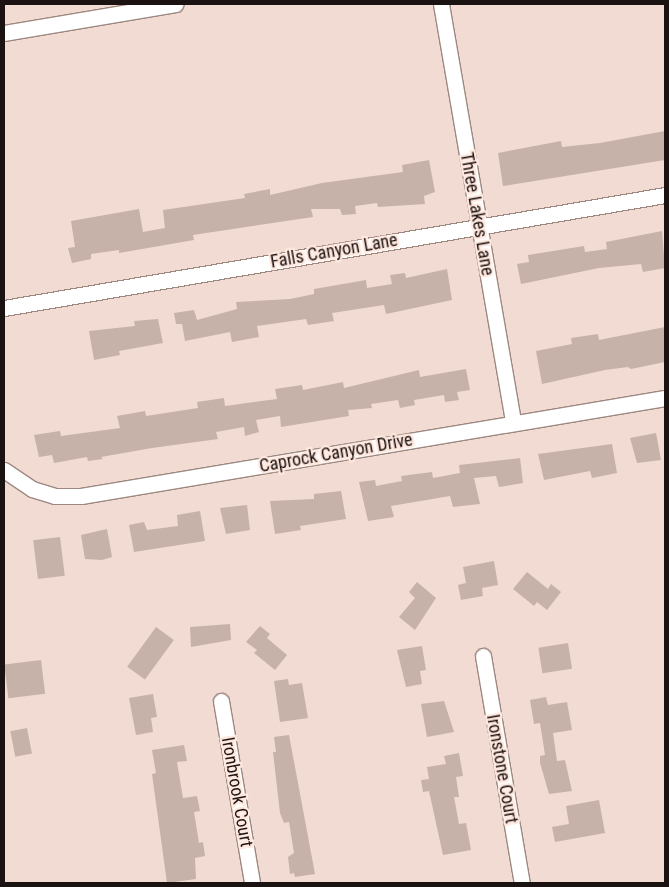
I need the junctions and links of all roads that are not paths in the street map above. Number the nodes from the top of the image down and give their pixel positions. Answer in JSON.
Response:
{"nodes":[{"id":1,"x":176,"y":4,"type":"edge"},
{"id":2,"x":441,"y":4,"type":"edge"},
{"id":3,"x":4,"y":33,"type":"edge"},
{"id":4,"x":665,"y":194,"type":"edge"},
{"id":5,"x":479,"y":226,"type":"junction"},
{"id":6,"x":4,"y":308,"type":"edge"},
{"id":7,"x":665,"y":398,"type":"edge"},
{"id":8,"x":513,"y":424,"type":"junction"},
{"id":9,"x":7,"y":473,"type":"edge"},
{"id":10,"x":483,"y":656,"type":"dead end"},
{"id":11,"x":221,"y":701,"type":"dead end"},
{"id":12,"x":252,"y":883,"type":"edge"},
{"id":13,"x":522,"y":883,"type":"edge"}],
"edges":[{"from":1,"to":3,"type":"street"},
{"from":2,"to":5,"type":"street","name":"Three Lakes Lane"},
{"from":4,"to":5,"type":"street","name":"Falls Canyon Lane"},
{"from":5,"to":6,"type":"street","name":"Falls Canyon Lane"},
{"from":5,"to":8,"type":"street","name":"Three Lakes Lane"},
{"from":7,"to":8,"type":"street","name":"Caprock Canyon Drive"},
{"from":8,"to":9,"type":"street","name":"Caprock Canyon Drive"},
{"from":10,"to":13,"type":"street","name":"Ironstone Court"},
{"from":11,"to":12,"type":"street","name":"Ironbrook Court"}]}
